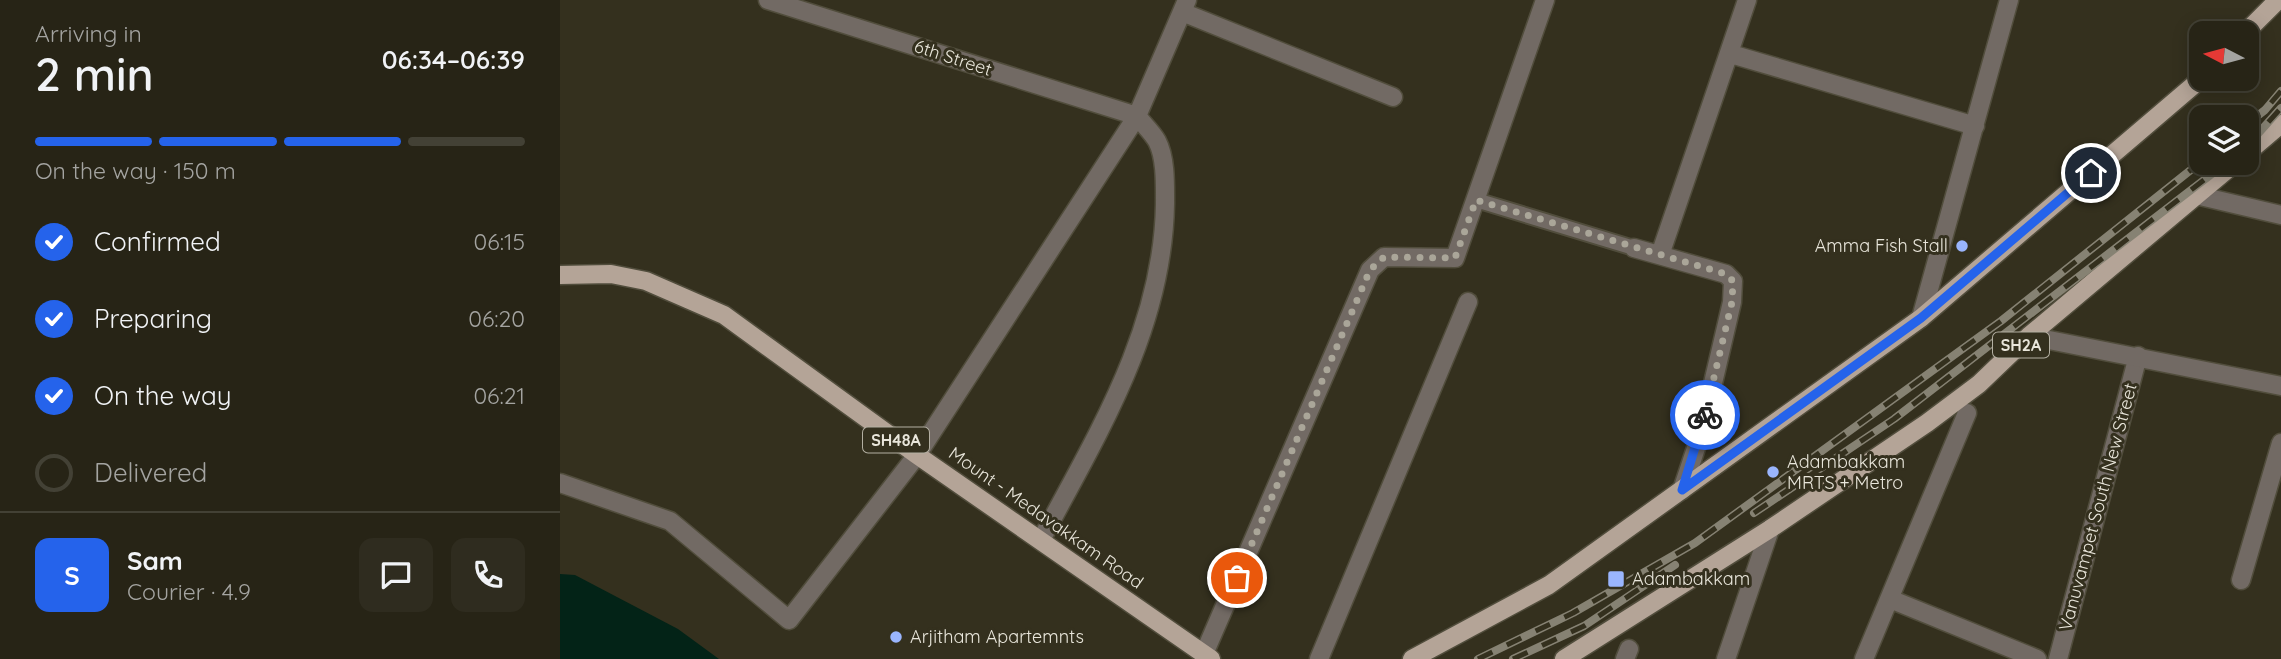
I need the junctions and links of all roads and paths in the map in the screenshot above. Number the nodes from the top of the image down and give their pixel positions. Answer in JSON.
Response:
{"nodes":[{"id":1,"x":1545,"y":0,"type":"edge"},
{"id":2,"x":1747,"y":0,"type":"edge"},
{"id":3,"x":2009,"y":0,"type":"edge"},
{"id":4,"x":2278,"y":0,"type":"edge"},
{"id":5,"x":775,"y":1,"type":"edge"},
{"id":6,"x":1185,"y":6,"type":"edge"},
{"id":7,"x":2257,"y":21,"type":"edge"},
{"id":8,"x":1731,"y":54,"type":"junction"},
{"id":9,"x":2189,"y":90,"type":"edge"},
{"id":10,"x":1393,"y":97,"type":"dead end"},
{"id":11,"x":1137,"y":116,"type":"junction"},
{"id":12,"x":2281,"y":124,"type":"edge"},
{"id":13,"x":1976,"y":126,"type":"junction"},
{"id":14,"x":2259,"y":143,"type":"edge"},
{"id":15,"x":2220,"y":175,"type":"edge"},
{"id":16,"x":2196,"y":195,"type":"junction"},
{"id":17,"x":1476,"y":200,"type":"junction"},
{"id":18,"x":2281,"y":215,"type":"edge"},
{"id":19,"x":1634,"y":248,"type":"joint"},
{"id":20,"x":1660,"y":255,"type":"junction"},
{"id":21,"x":560,"y":275,"type":"edge"},
{"id":22,"x":1468,"y":302,"type":"dead end"},
{"id":23,"x":1921,"y":318,"type":"junction"},
{"id":24,"x":2029,"y":336,"type":"junction"},
{"id":25,"x":2138,"y":356,"type":"junction"},
{"id":26,"x":2281,"y":386,"type":"edge"},
{"id":27,"x":1967,"y":414,"type":"dead end"},
{"id":28,"x":2281,"y":443,"type":"edge"},
{"id":29,"x":917,"y":455,"type":"junction"},
{"id":30,"x":560,"y":483,"type":"edge"},
{"id":31,"x":1682,"y":490,"type":"junction"},
{"id":32,"x":1770,"y":529,"type":"junction"},
{"id":33,"x":1041,"y":540,"type":"junction"},
{"id":34,"x":2241,"y":580,"type":"dead end"},
{"id":35,"x":1890,"y":599,"type":"junction"},
{"id":36,"x":1208,"y":657,"type":"edge"},
{"id":37,"x":1319,"y":659,"type":"edge"},
{"id":38,"x":1412,"y":659,"type":"edge"},
{"id":39,"x":1564,"y":659,"type":"edge"},
{"id":40,"x":1726,"y":659,"type":"edge"},
{"id":41,"x":1864,"y":659,"type":"edge"},
{"id":42,"x":2037,"y":659,"type":"edge"},
{"id":43,"x":2058,"y":659,"type":"edge"}],
"edges":[{"from":1,"to":17,"type":"street"},
{"from":2,"to":8,"type":"street"},
{"from":3,"to":13,"type":"street"},
{"from":4,"to":7,"type":"main road"},
{"from":5,"to":11,"type":"street","name":"6th Street"},
{"from":6,"to":10,"type":"street"},
{"from":6,"to":11,"type":"street"},
{"from":8,"to":13,"type":"street"},
{"from":8,"to":20,"type":"street"},
{"from":9,"to":23,"type":"main road"},
{"from":11,"to":29,"type":"street"},
{"from":11,"to":33,"type":"street"},
{"from":12,"to":14,"type":"main road"},
{"from":13,"to":23,"type":"street"},
{"from":15,"to":16,"type":"main road","number":"SH2A"},
{"from":16,"to":18,"type":"street"},
{"from":16,"to":24,"type":"main road","number":"SH2A"},
{"from":17,"to":19,"type":"lane"},
{"from":17,"to":36,"type":"street"},
{"from":19,"to":20,"type":"street"},
{"from":20,"to":31,"type":"street"},
{"from":21,"to":29,"type":"main road","name":"Mount - Medavakkam Road","number":"SH48A"},
{"from":22,"to":37,"type":"street"},
{"from":23,"to":31,"type":"main road"},
{"from":24,"to":25,"type":"street"},
{"from":24,"to":32,"type":"main road","number":"SH2A"},
{"from":25,"to":26,"type":"street"},
{"from":25,"to":43,"type":"street","name":"Vanuvampet South New Street"},
{"from":27,"to":35,"type":"street"},
{"from":28,"to":34,"type":"street"},
{"from":29,"to":30,"type":"street"},
{"from":29,"to":33,"type":"main road","name":"Mount - Medavakkam Road","number":"SH48A"},
{"from":31,"to":38,"type":"main road"},
{"from":32,"to":39,"type":"main road","number":"SH2A"},
{"from":32,"to":40,"type":"street"},
{"from":33,"to":36,"type":"main road","name":"Mount - Medavakkam Road","number":"SH48A"},
{"from":35,"to":41,"type":"street"},
{"from":35,"to":42,"type":"street"}]}
